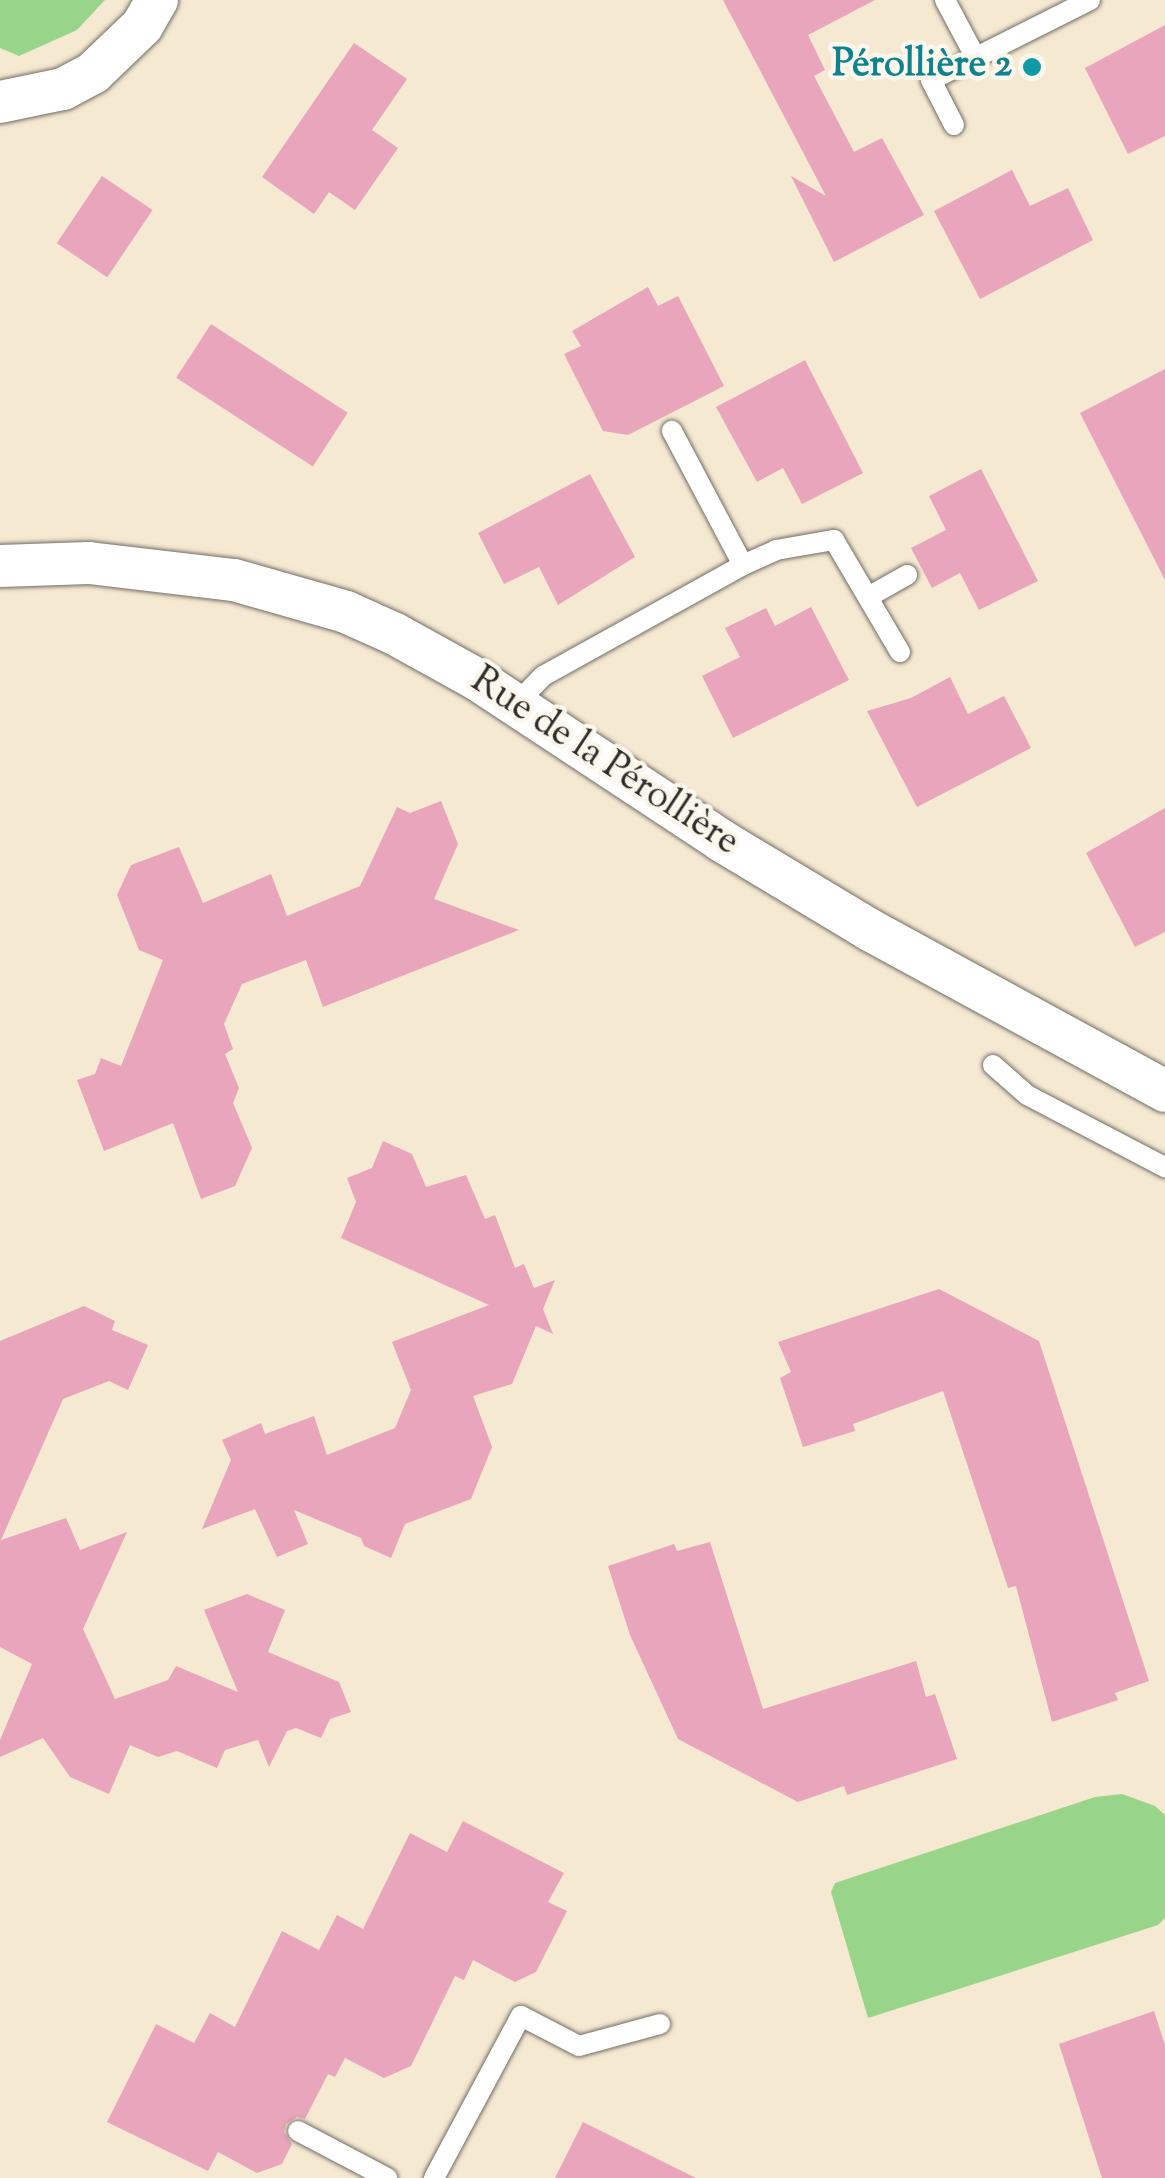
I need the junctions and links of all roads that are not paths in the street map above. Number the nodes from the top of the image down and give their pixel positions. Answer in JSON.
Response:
{"nodes":[{"id":1,"x":157,"y":0,"type":"edge"},
{"id":2,"x":945,"y":0,"type":"edge"},
{"id":3,"x":1090,"y":0,"type":"edge"},
{"id":4,"x":976,"y":58,"type":"junction"},
{"id":5,"x":0,"y":102,"type":"edge"},
{"id":6,"x":954,"y":126,"type":"dead end"},
{"id":7,"x":672,"y":431,"type":"dead end"},
{"id":8,"x":0,"y":566,"type":"edge"},
{"id":9,"x":742,"y":566,"type":"junction"},
{"id":10,"x":907,"y":576,"type":"dead end"},
{"id":11,"x":868,"y":596,"type":"junction"},
{"id":12,"x":900,"y":652,"type":"dead end"},
{"id":13,"x":515,"y":705,"type":"junction"},
{"id":14,"x":993,"y":1064,"type":"dead end"},
{"id":15,"x":1165,"y":1090,"type":"edge"},
{"id":16,"x":1165,"y":1167,"type":"edge"},
{"id":17,"x":660,"y":2024,"type":"dead end"},
{"id":18,"x":298,"y":2132,"type":"dead end"},
{"id":19,"x":387,"y":2178,"type":"edge"},
{"id":20,"x":434,"y":2178,"type":"edge"}],
"edges":[{"from":1,"to":5,"type":"street"},
{"from":2,"to":4,"type":"lane"},
{"from":3,"to":4,"type":"lane"},
{"from":4,"to":6,"type":"lane"},
{"from":7,"to":9,"type":"lane"},
{"from":8,"to":13,"type":"street","name":"Rue de la Pérollière"},
{"from":9,"to":11,"type":"lane"},
{"from":9,"to":13,"type":"lane"},
{"from":10,"to":11,"type":"lane"},
{"from":11,"to":12,"type":"lane"},
{"from":13,"to":15,"type":"street","name":"Rue de la Pérollière"},
{"from":14,"to":16,"type":"lane"},
{"from":17,"to":20,"type":"lane"},
{"from":18,"to":19,"type":"lane"}]}
